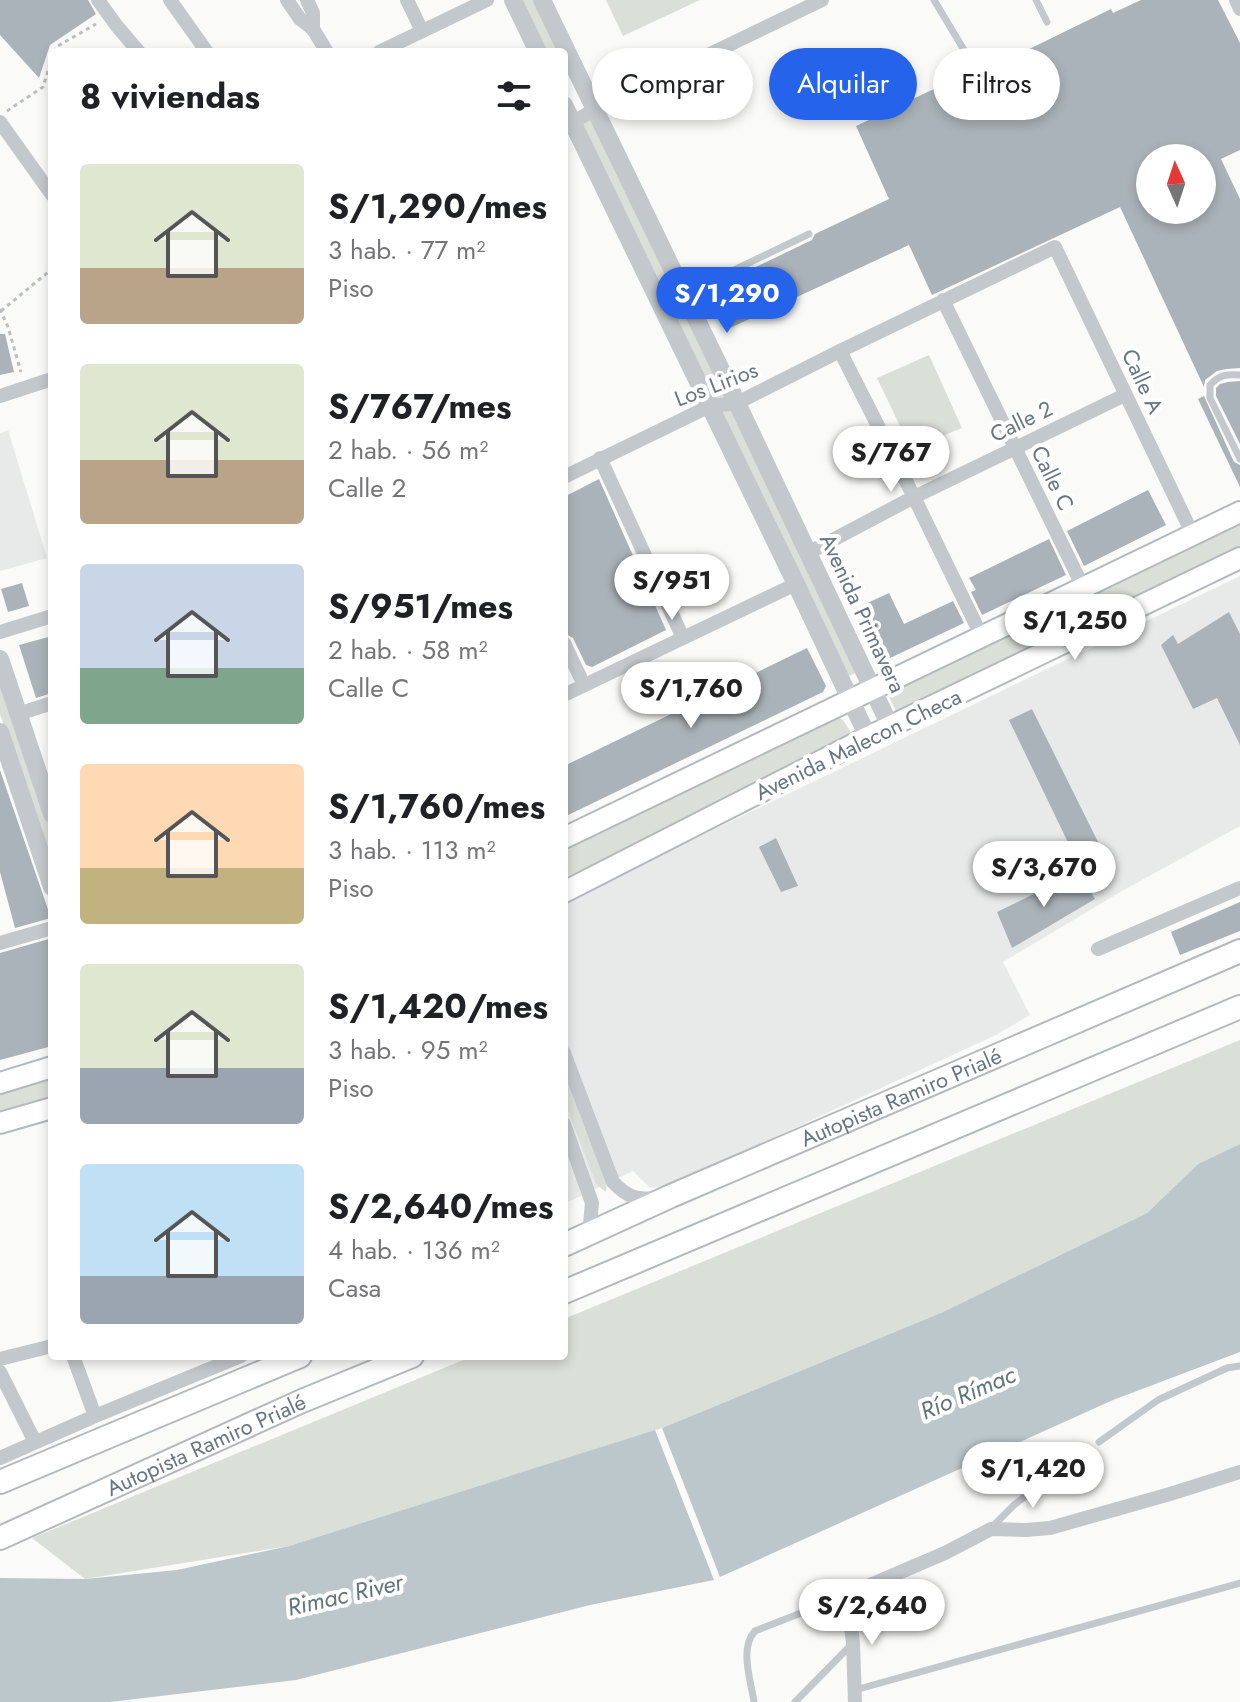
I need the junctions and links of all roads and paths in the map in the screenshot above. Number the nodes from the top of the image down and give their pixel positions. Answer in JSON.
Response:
{"nodes":[{"id":1,"x":98,"y":0,"type":"edge"},
{"id":2,"x":170,"y":0,"type":"edge"},
{"id":3,"x":287,"y":0,"type":"edge"},
{"id":4,"x":307,"y":0,"type":"edge"},
{"id":5,"x":407,"y":0,"type":"edge"},
{"id":6,"x":487,"y":0,"type":"edge"},
{"id":7,"x":513,"y":0,"type":"edge"},
{"id":8,"x":542,"y":0,"type":"edge"},
{"id":9,"x":787,"y":0,"type":"edge"},
{"id":10,"x":822,"y":0,"type":"edge"},
{"id":11,"x":934,"y":0,"type":"edge"},
{"id":12,"x":1036,"y":0,"type":"edge"},
{"id":13,"x":1236,"y":0,"type":"edge"},
{"id":14,"x":1240,"y":9,"type":"edge"},
{"id":15,"x":794,"y":14,"type":"junction"},
{"id":16,"x":110,"y":16,"type":"junction"},
{"id":17,"x":1047,"y":22,"type":"dead end"},
{"id":18,"x":313,"y":29,"type":"junction"},
{"id":19,"x":422,"y":31,"type":"junction"},
{"id":20,"x":56,"y":48,"type":"edge"},
{"id":21,"x":136,"y":48,"type":"edge"},
{"id":22,"x":204,"y":48,"type":"edge"},
{"id":23,"x":325,"y":48,"type":"edge"},
{"id":24,"x":387,"y":48,"type":"edge"},
{"id":25,"x":536,"y":48,"type":"edge"},
{"id":26,"x":565,"y":48,"type":"edge"},
{"id":27,"x":723,"y":48,"type":"edge"},
{"id":28,"x":963,"y":48,"type":"edge"},
{"id":29,"x":568,"y":55,"type":"edge"},
{"id":30,"x":48,"y":71,"type":"edge"},
{"id":31,"x":592,"y":106,"type":"edge"},
{"id":32,"x":592,"y":111,"type":"edge"},
{"id":33,"x":0,"y":115,"type":"edge"},
{"id":34,"x":568,"y":118,"type":"edge"},
{"id":35,"x":568,"y":120,"type":"edge"},
{"id":36,"x":599,"y":120,"type":"edge"},
{"id":37,"x":0,"y":122,"type":"edge"},
{"id":38,"x":48,"y":189,"type":"edge"},
{"id":39,"x":809,"y":234,"type":"dead end"},
{"id":40,"x":1055,"y":247,"type":"joint"},
{"id":41,"x":48,"y":272,"type":"edge"},
{"id":42,"x":684,"y":294,"type":"junction"},
{"id":43,"x":943,"y":300,"type":"junction"},
{"id":44,"x":0,"y":310,"type":"edge"},
{"id":45,"x":840,"y":351,"type":"junction"},
{"id":46,"x":1240,"y":375,"type":"edge"},
{"id":47,"x":48,"y":380,"type":"edge"},
{"id":48,"x":25,"y":387,"type":"junction"},
{"id":49,"x":1125,"y":395,"type":"junction"},
{"id":50,"x":0,"y":396,"type":"edge"},
{"id":51,"x":737,"y":403,"type":"junction"},
{"id":52,"x":710,"y":406,"type":"junction"},
{"id":53,"x":1015,"y":449,"type":"junction"},
{"id":54,"x":600,"y":458,"type":"junction"},
{"id":55,"x":1240,"y":459,"type":"edge"},
{"id":56,"x":568,"y":475,"type":"edge"},
{"id":57,"x":914,"y":497,"type":"junction"},
{"id":58,"x":1240,"y":512,"type":"edge"},
{"id":59,"x":1193,"y":535,"type":"junction"},
{"id":60,"x":808,"y":553,"type":"junction"},
{"id":61,"x":1240,"y":558,"type":"edge"},
{"id":62,"x":796,"y":584,"type":"junction"},
{"id":63,"x":1083,"y":587,"type":"junction"},
{"id":64,"x":48,"y":617,"type":"edge"},
{"id":65,"x":0,"y":632,"type":"edge"},
{"id":66,"x":981,"y":635,"type":"junction"},
{"id":67,"x":683,"y":638,"type":"junction"},
{"id":68,"x":568,"y":651,"type":"edge"},
{"id":69,"x":0,"y":659,"type":"edge"},
{"id":70,"x":584,"y":685,"type":"junction"},
{"id":71,"x":872,"y":690,"type":"junction"},
{"id":72,"x":568,"y":693,"type":"edge"},
{"id":73,"x":851,"y":700,"type":"junction"},
{"id":74,"x":48,"y":704,"type":"edge"},
{"id":75,"x":18,"y":714,"type":"junction"},
{"id":76,"x":890,"y":726,"type":"junction"},
{"id":77,"x":0,"y":732,"type":"edge"},
{"id":78,"x":868,"y":737,"type":"junction"},
{"id":79,"x":48,"y":802,"type":"edge"},
{"id":80,"x":568,"y":836,"type":"edge"},
{"id":81,"x":48,"y":875,"type":"edge"},
{"id":82,"x":1240,"y":888,"type":"edge"},
{"id":83,"x":568,"y":890,"type":"edge"},
{"id":84,"x":48,"y":929,"type":"edge"},
{"id":85,"x":0,"y":943,"type":"edge"},
{"id":86,"x":1098,"y":949,"type":"dead end"},
{"id":87,"x":1240,"y":951,"type":"edge"},
{"id":88,"x":1240,"y":1007,"type":"edge"},
{"id":89,"x":568,"y":1064,"type":"edge"},
{"id":90,"x":48,"y":1068,"type":"edge"},
{"id":91,"x":0,"y":1083,"type":"edge"},
{"id":92,"x":48,"y":1109,"type":"edge"},
{"id":93,"x":0,"y":1123,"type":"edge"},
{"id":94,"x":568,"y":1135,"type":"edge"},
{"id":95,"x":671,"y":1196,"type":"junction"},
{"id":96,"x":574,"y":1241,"type":"edge"},
{"id":97,"x":568,"y":1290,"type":"edge"},
{"id":98,"x":48,"y":1347,"type":"edge"},
{"id":99,"x":0,"y":1359,"type":"edge"},
{"id":100,"x":74,"y":1360,"type":"edge"},
{"id":101,"x":231,"y":1360,"type":"edge"},
{"id":102,"x":290,"y":1360,"type":"edge"},
{"id":103,"x":402,"y":1360,"type":"edge"},
{"id":104,"x":1240,"y":1366,"type":"edge"},
{"id":105,"x":0,"y":1372,"type":"edge"},
{"id":106,"x":95,"y":1416,"type":"junction"},
{"id":107,"x":35,"y":1442,"type":"junction"},
{"id":108,"x":1099,"y":1442,"type":"dead end"},
{"id":109,"x":0,"y":1458,"type":"edge"},
{"id":110,"x":1070,"y":1462,"type":"dead end"},
{"id":111,"x":1240,"y":1472,"type":"edge"},
{"id":112,"x":0,"y":1482,"type":"edge"},
{"id":113,"x":991,"y":1529,"type":"junction"},
{"id":114,"x":7,"y":1535,"type":"edge"},
{"id":115,"x":1240,"y":1583,"type":"edge"},
{"id":116,"x":847,"y":1595,"type":"junction"},
{"id":117,"x":853,"y":1643,"type":"junction"},
{"id":118,"x":855,"y":1696,"type":"edge"},
{"id":119,"x":754,"y":1702,"type":"edge"},
{"id":120,"x":795,"y":1702,"type":"edge"}],
"edges":[{"from":1,"to":16,"type":"street"},
{"from":2,"to":22,"type":"street"},
{"from":3,"to":18,"type":"street"},
{"from":4,"to":18,"type":"street"},
{"from":5,"to":19,"type":"street"},
{"from":6,"to":19,"type":"street"},
{"from":7,"to":25,"type":"street"},
{"from":8,"to":26,"type":"street","name":"Avenida Primavera"},
{"from":9,"to":15,"type":"street"},
{"from":10,"to":15,"type":"street"},
{"from":11,"to":28,"type":"lane"},
{"from":12,"to":17,"type":"lane"},
{"from":13,"to":14,"type":"street"},
{"from":15,"to":27,"type":"street"},
{"from":16,"to":20,"type":"path"},
{"from":16,"to":21,"type":"street"},
{"from":18,"to":23,"type":"street"},
{"from":19,"to":24,"type":"street"},
{"from":29,"to":31,"type":"street","name":"Avenida Primavera"},
{"from":30,"to":33,"type":"path"},
{"from":32,"to":34,"type":"street"},
{"from":35,"to":52,"type":"street"},
{"from":36,"to":42,"type":"street","name":"Avenida Primavera"},
{"from":37,"to":38,"type":"street"},
{"from":39,"to":42,"type":"lane"},
{"from":40,"to":43,"type":"street","name":"Los Lirios"},
{"from":40,"to":49,"type":"street","name":"Calle A"},
{"from":41,"to":44,"type":"path"},
{"from":42,"to":51,"type":"street","name":"Avenida Primavera"},
{"from":43,"to":45,"type":"street","name":"Los Lirios"},
{"from":43,"to":53,"type":"street","name":"Calle C"},
{"from":44,"to":48,"type":"path"},
{"from":45,"to":51,"type":"street","name":"Los Lirios"},
{"from":45,"to":57,"type":"street"},
{"from":46,"to":55,"type":"lane"},
{"from":47,"to":48,"type":"street"},
{"from":48,"to":50,"type":"street"},
{"from":49,"to":53,"type":"street","name":"Calle 2"},
{"from":49,"to":59,"type":"street","name":"Calle A"},
{"from":51,"to":52,"type":"street","name":"Los Lirios"},
{"from":51,"to":60,"type":"street","name":"Avenida Primavera"},
{"from":52,"to":54,"type":"street","name":"Los Lirios"},
{"from":52,"to":62,"type":"street"},
{"from":53,"to":57,"type":"street","name":"Calle 2"},
{"from":53,"to":63,"type":"street","name":"Calle C"},
{"from":54,"to":56,"type":"street","name":"Los Lirios"},
{"from":54,"to":67,"type":"street"},
{"from":57,"to":60,"type":"street","name":"Calle 2"},
{"from":57,"to":66,"type":"street"},
{"from":58,"to":59,"type":"main road","name":"Avenida Malecon Checa"},
{"from":59,"to":63,"type":"main road","name":"Avenida Malecon Checa"},
{"from":60,"to":71,"type":"street","name":"Avenida Primavera"},
{"from":61,"to":76,"type":"main road","name":"Avenida Malecon Checa"},
{"from":62,"to":67,"type":"street"},
{"from":62,"to":73,"type":"street"},
{"from":63,"to":66,"type":"main road","name":"Avenida Malecon Checa"},
{"from":64,"to":65,"type":"street"},
{"from":66,"to":71,"type":"main road","name":"Avenida Malecon Checa"},
{"from":67,"to":70,"type":"street"},
{"from":68,"to":70,"type":"street"},
{"from":69,"to":75,"type":"street"},
{"from":70,"to":72,"type":"street"},
{"from":71,"to":73,"type":"main road","name":"Avenida Malecon Checa"},
{"from":71,"to":76,"type":"street","name":"Avenida Primavera"},
{"from":73,"to":78,"type":"street"},
{"from":73,"to":80,"type":"main road","name":"Avenida Malecon Checa"},
{"from":74,"to":75,"type":"street"},
{"from":75,"to":79,"type":"street"},
{"from":76,"to":78,"type":"main road","name":"Avenida Malecon Checa"},
{"from":77,"to":81,"type":"street"},
{"from":78,"to":83,"type":"main road","name":"Avenida Malecon Checa"},
{"from":82,"to":86,"type":"street"},
{"from":84,"to":85,"type":"street"},
{"from":87,"to":95,"type":"highway","name":"Autopista Ramiro Prialé"},
{"from":88,"to":97,"type":"highway"},
{"from":89,"to":95,"type":"street"},
{"from":90,"to":91,"type":"main road"},
{"from":92,"to":93,"type":"main road"},
{"from":94,"to":96,"type":"street"},
{"from":95,"to":96,"type":"highway","name":"Autopista Ramiro Prialé"},
{"from":98,"to":99,"type":"street"},
{"from":100,"to":106,"type":"street"},
{"from":101,"to":106,"type":"street"},
{"from":102,"to":112,"type":"highway","name":"Autopista Ramiro Prialé"},
{"from":103,"to":114,"type":"highway","name":"Autopista Ramiro Prialé"},
{"from":104,"to":108,"type":"lane"},
{"from":105,"to":107,"type":"street"},
{"from":106,"to":107,"type":"street"},
{"from":107,"to":109,"type":"street"},
{"from":110,"to":113,"type":"lane"},
{"from":111,"to":113,"type":"street"},
{"from":113,"to":116,"type":"street"},
{"from":115,"to":118,"type":"lane"},
{"from":116,"to":117,"type":"street"},
{"from":116,"to":119,"type":"lane"},
{"from":117,"to":118,"type":"street"},
{"from":117,"to":120,"type":"lane"}]}
